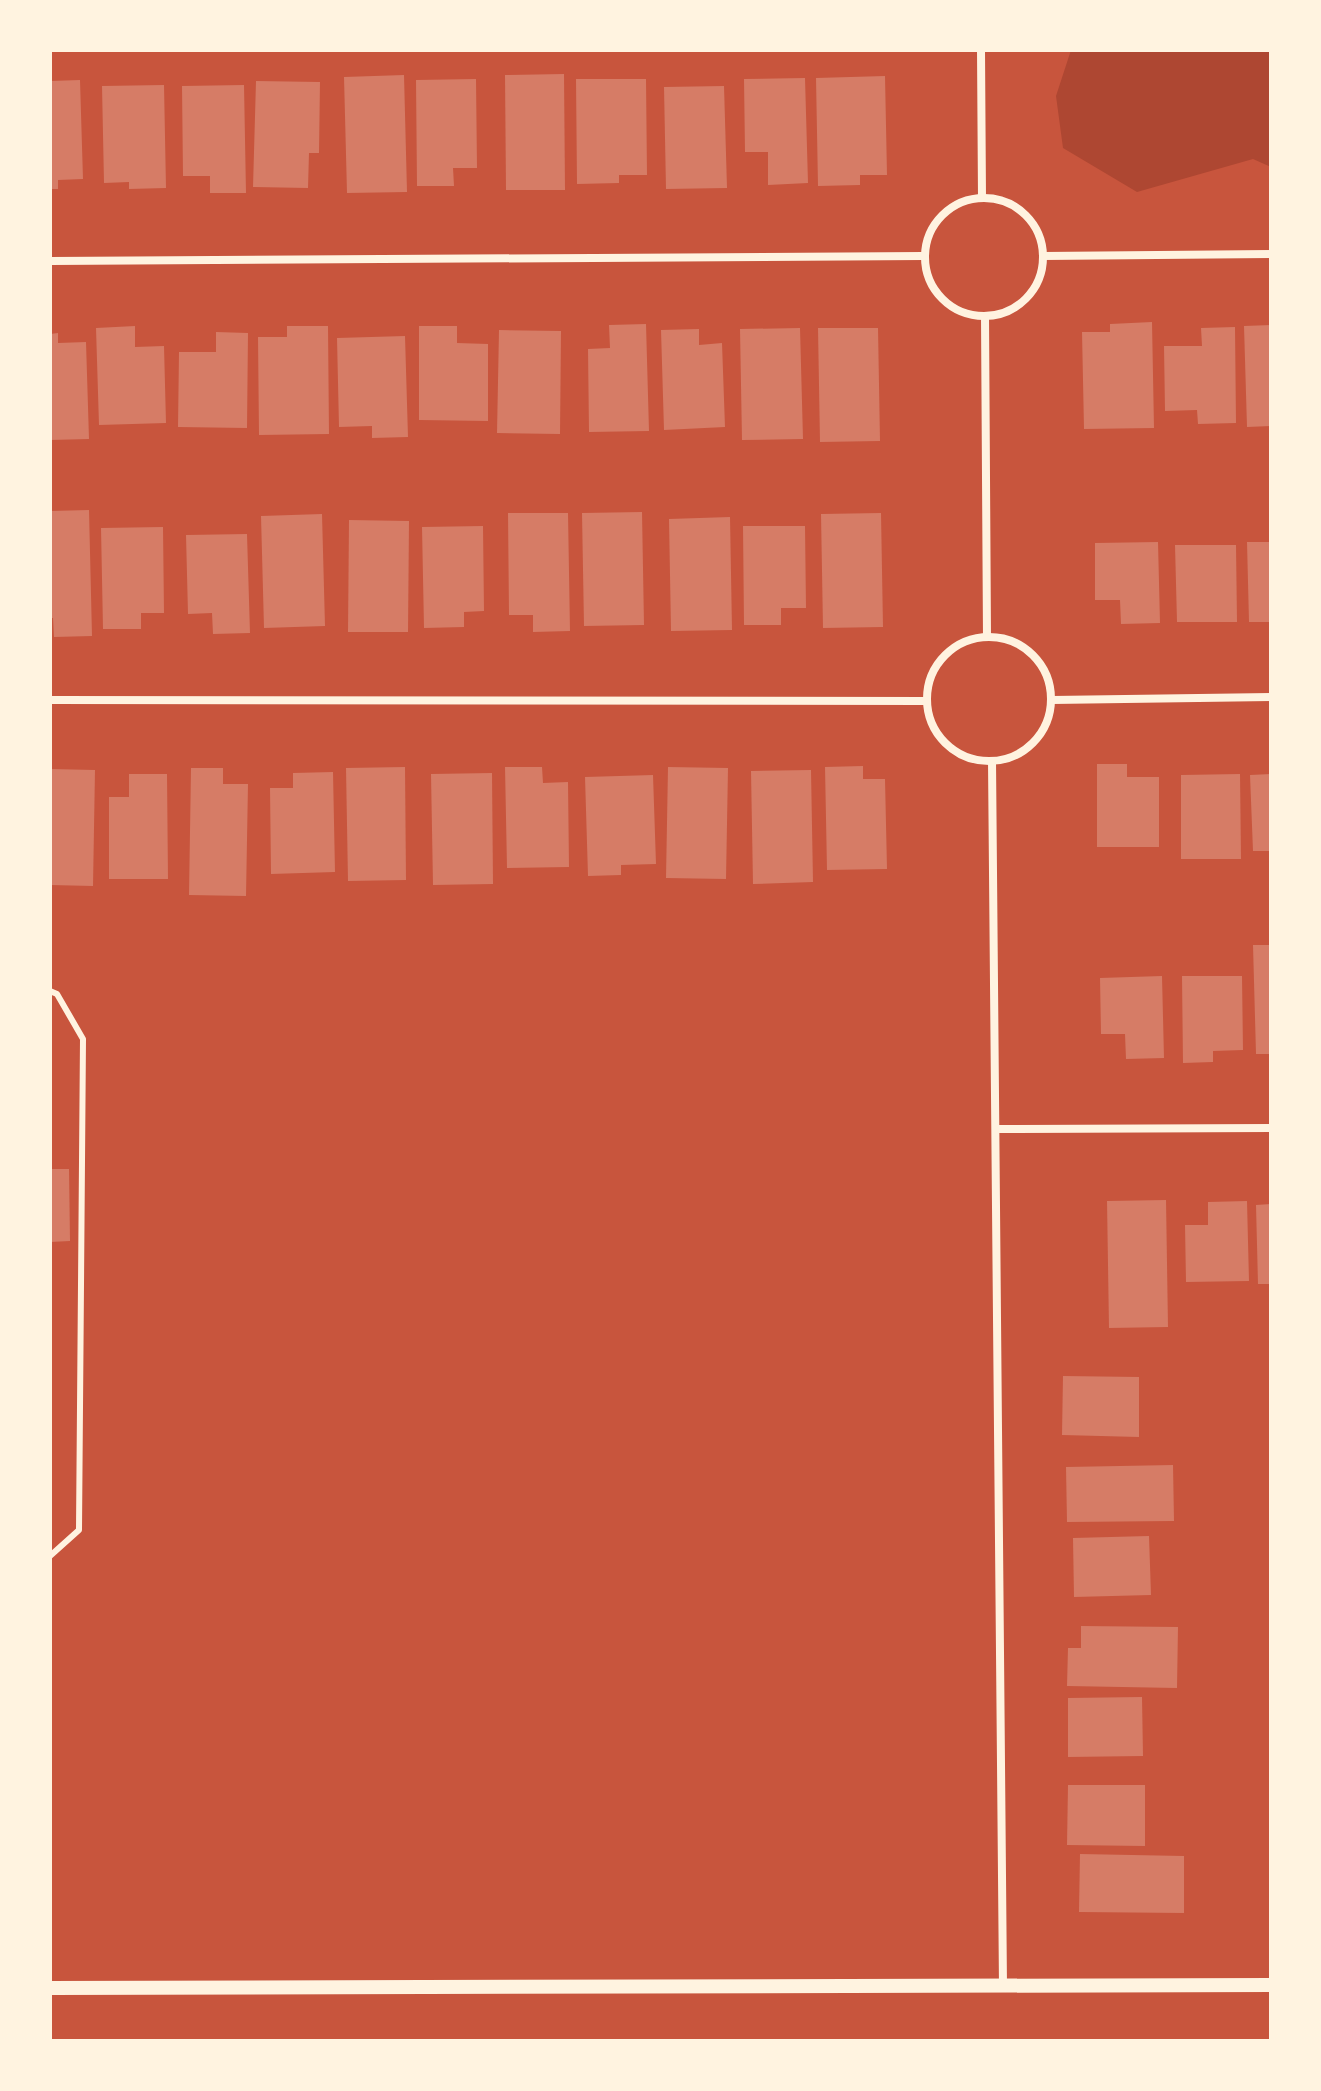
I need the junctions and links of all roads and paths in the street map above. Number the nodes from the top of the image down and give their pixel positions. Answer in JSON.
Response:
{"nodes":[{"id":1,"x":981,"y":50,"type":"edge"},
{"id":2,"x":982,"y":198,"type":"junction"},
{"id":3,"x":1271,"y":254,"type":"edge"},
{"id":4,"x":924,"y":256,"type":"junction"},
{"id":5,"x":1043,"y":256,"type":"junction"},
{"id":6,"x":50,"y":261,"type":"edge"},
{"id":7,"x":985,"y":316,"type":"junction"},
{"id":8,"x":987,"y":637,"type":"junction"},
{"id":9,"x":1271,"y":697,"type":"edge"},
{"id":10,"x":50,"y":700,"type":"edge"},
{"id":11,"x":1052,"y":700,"type":"junction"},
{"id":12,"x":926,"y":701,"type":"junction"},
{"id":13,"x":992,"y":761,"type":"junction"},
{"id":14,"x":50,"y":991,"type":"edge"},
{"id":15,"x":1271,"y":1128,"type":"edge"},
{"id":16,"x":996,"y":1129,"type":"junction"},
{"id":17,"x":50,"y":1556,"type":"edge"},
{"id":18,"x":1271,"y":1985,"type":"edge"},
{"id":19,"x":1003,"y":1987,"type":"junction"},
{"id":20,"x":50,"y":1988,"type":"edge"}],
"edges":[{"from":1,"to":2,"type":"street"},
{"from":2,"to":4,"type":"street"},
{"from":2,"to":5,"type":"street"},
{"from":3,"to":5,"type":"street"},
{"from":4,"to":6,"type":"street"},
{"from":4,"to":7,"type":"street"},
{"from":5,"to":7,"type":"street"},
{"from":7,"to":8,"type":"street"},
{"from":8,"to":11,"type":"street"},
{"from":8,"to":12,"type":"street"},
{"from":9,"to":11,"type":"street"},
{"from":10,"to":12,"type":"street"},
{"from":11,"to":13,"type":"street"},
{"from":12,"to":13,"type":"street"},
{"from":13,"to":16,"type":"street"},
{"from":14,"to":17,"type":"lane"},
{"from":15,"to":16,"type":"street"},
{"from":16,"to":19,"type":"street"},
{"from":18,"to":19,"type":"street"},
{"from":19,"to":20,"type":"street"}]}
